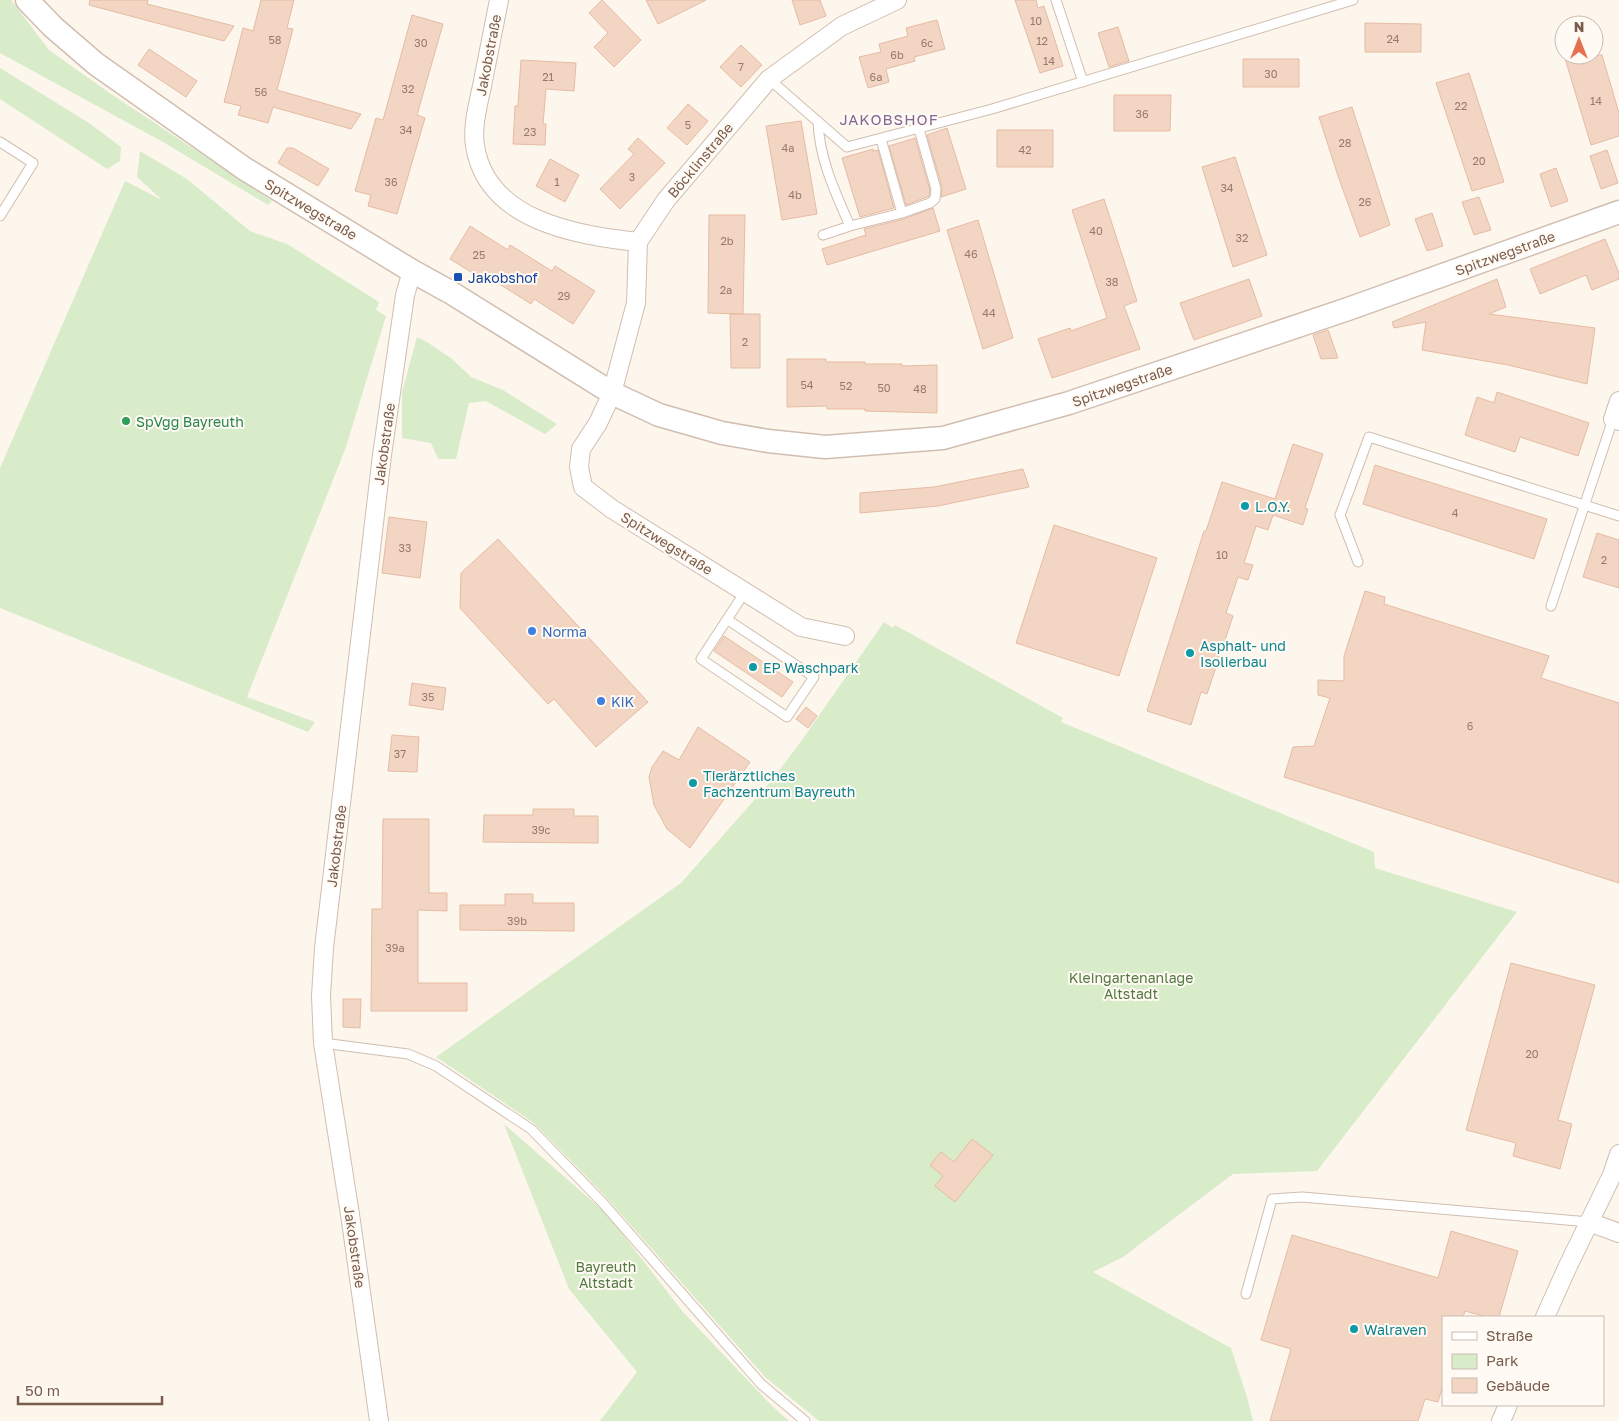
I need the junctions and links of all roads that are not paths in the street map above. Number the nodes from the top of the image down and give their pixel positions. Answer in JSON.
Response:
{"nodes":[{"id":1,"x":27,"y":0,"type":"edge"},
{"id":2,"x":499,"y":0,"type":"edge"},
{"id":3,"x":897,"y":0,"type":"edge"},
{"id":4,"x":1056,"y":0,"type":"edge"},
{"id":5,"x":1353,"y":0,"type":"edge"},
{"id":6,"x":1341,"y":2,"type":"edge"},
{"id":7,"x":769,"y":79,"type":"junction"},
{"id":8,"x":1083,"y":82,"type":"junction"},
{"id":9,"x":818,"y":121,"type":"junction"},
{"id":10,"x":919,"y":129,"type":"junction"},
{"id":11,"x":881,"y":139,"type":"junction"},
{"id":12,"x":0,"y":142,"type":"edge"},
{"id":13,"x":1619,"y":212,"type":"edge"},
{"id":14,"x":902,"y":213,"type":"junction"},
{"id":15,"x":0,"y":216,"type":"edge"},
{"id":16,"x":850,"y":226,"type":"junction"},
{"id":17,"x":823,"y":235,"type":"dead end"},
{"id":18,"x":638,"y":242,"type":"junction"},
{"id":19,"x":412,"y":271,"type":"junction"},
{"id":20,"x":612,"y":393,"type":"junction"},
{"id":21,"x":1619,"y":401,"type":"edge"},
{"id":22,"x":1616,"y":420,"type":"edge"},
{"id":23,"x":1586,"y":505,"type":"junction"},
{"id":24,"x":1619,"y":516,"type":"edge"},
{"id":25,"x":1358,"y":562,"type":"dead end"},
{"id":26,"x":745,"y":592,"type":"junction"},
{"id":27,"x":1551,"y":606,"type":"dead end"},
{"id":28,"x":728,"y":620,"type":"junction"},
{"id":29,"x":845,"y":636,"type":"dead end"},
{"id":30,"x":323,"y":1043,"type":"junction"},
{"id":31,"x":1619,"y":1154,"type":"edge"},
{"id":32,"x":1589,"y":1222,"type":"junction"},
{"id":33,"x":1619,"y":1233,"type":"edge"},
{"id":34,"x":1246,"y":1294,"type":"dead end"},
{"id":35,"x":1545,"y":1316,"type":"edge"},
{"id":36,"x":1508,"y":1406,"type":"edge"},
{"id":37,"x":379,"y":1421,"type":"edge"},
{"id":38,"x":805,"y":1421,"type":"edge"},
{"id":39,"x":1501,"y":1421,"type":"edge"}],
"edges":[{"from":1,"to":19,"type":"street","name":"Spitzwegstraße"},
{"from":2,"to":18,"type":"street","name":"Jakobstraße"},
{"from":3,"to":7,"type":"street","name":"Böcklinstraße"},
{"from":4,"to":8,"type":"lane"},
{"from":5,"to":6,"type":"lane"},
{"from":6,"to":8,"type":"lane"},
{"from":7,"to":9,"type":"lane"},
{"from":7,"to":18,"type":"street","name":"Böcklinstraße"},
{"from":8,"to":10,"type":"lane"},
{"from":9,"to":11,"type":"lane"},
{"from":9,"to":16,"type":"lane"},
{"from":10,"to":11,"type":"lane"},
{"from":10,"to":14,"type":"lane"},
{"from":11,"to":14,"type":"lane"},
{"from":12,"to":15,"type":"lane"},
{"from":13,"to":20,"type":"street","name":"Spitzwegstraße"},
{"from":14,"to":16,"type":"lane"},
{"from":16,"to":17,"type":"lane"},
{"from":18,"to":20,"type":"street"},
{"from":19,"to":20,"type":"street","name":"Spitzwegstraße"},
{"from":19,"to":30,"type":"street","name":"Jakobstraße"},
{"from":20,"to":26,"type":"street","name":"Spitzwegstraße"},
{"from":21,"to":22,"type":"street"},
{"from":22,"to":23,"type":"lane"},
{"from":23,"to":24,"type":"lane"},
{"from":23,"to":25,"type":"lane"},
{"from":23,"to":27,"type":"lane"},
{"from":26,"to":28,"type":"lane"},
{"from":26,"to":29,"type":"street","name":"Spitzwegstraße"},
{"from":28,"to":28,"type":"lane"},
{"from":30,"to":37,"type":"street","name":"Jakobstraße"},
{"from":30,"to":38,"type":"lane"},
{"from":31,"to":32,"type":"street"},
{"from":32,"to":33,"type":"street"},
{"from":32,"to":34,"type":"lane"},
{"from":32,"to":35,"type":"street"},
{"from":36,"to":39,"type":"street"}]}
